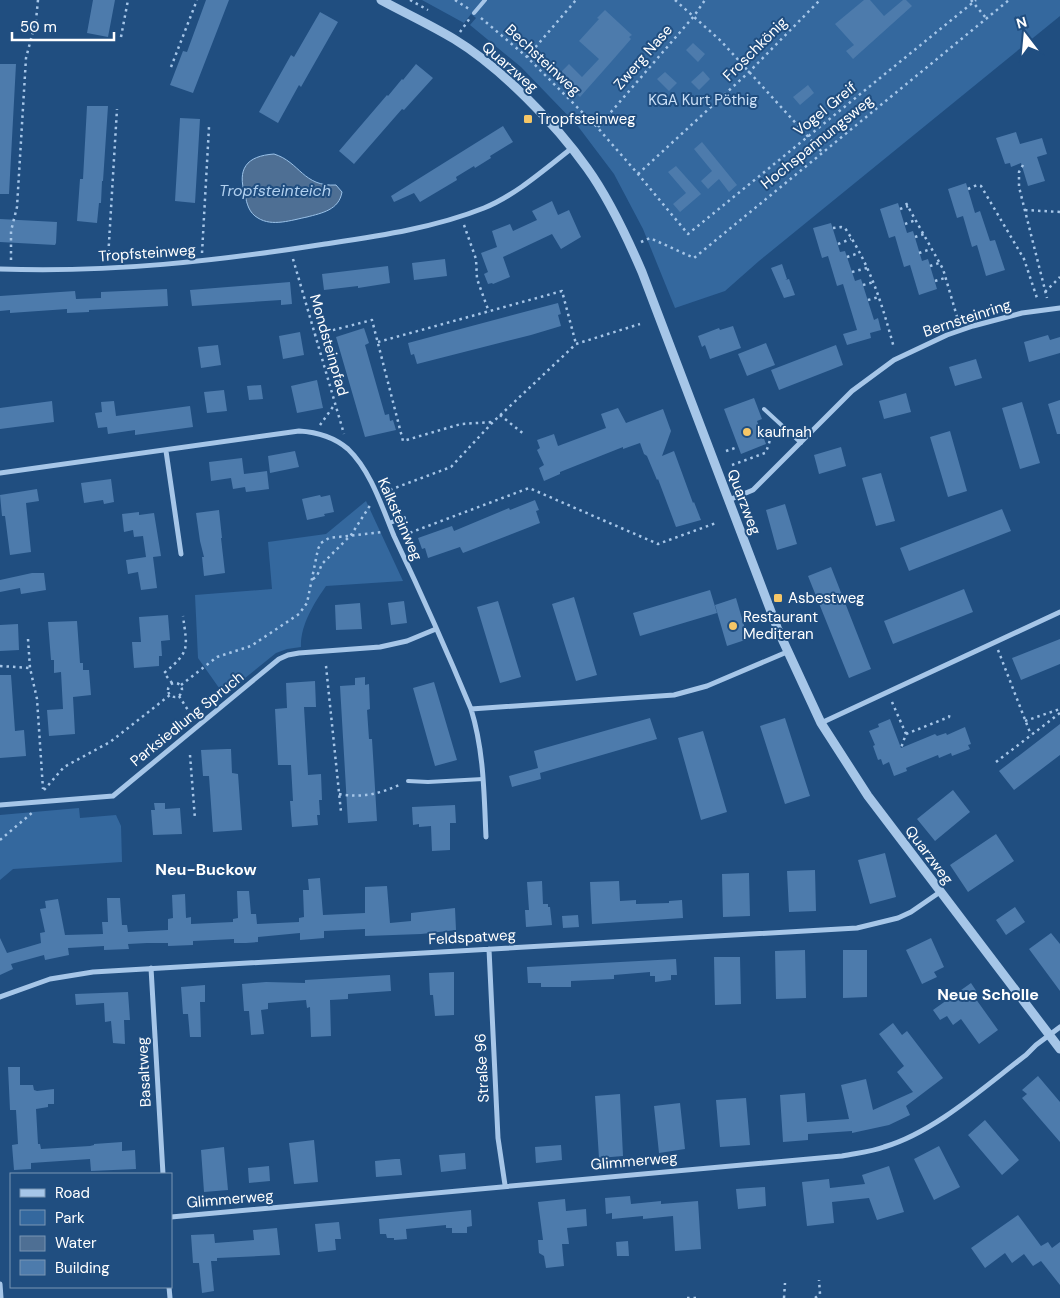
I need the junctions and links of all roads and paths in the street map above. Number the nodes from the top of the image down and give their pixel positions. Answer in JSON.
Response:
{"nodes":[{"id":1,"x":38,"y":0,"type":"edge"},
{"id":2,"x":128,"y":0,"type":"edge"},
{"id":3,"x":197,"y":0,"type":"edge"},
{"id":4,"x":380,"y":0,"type":"edge"},
{"id":5,"x":454,"y":0,"type":"edge"},
{"id":6,"x":485,"y":0,"type":"edge"},
{"id":7,"x":576,"y":0,"type":"edge"},
{"id":8,"x":675,"y":0,"type":"edge"},
{"id":9,"x":705,"y":0,"type":"edge"},
{"id":10,"x":820,"y":0,"type":"edge"},
{"id":11,"x":1009,"y":0,"type":"edge"},
{"id":12,"x":973,"y":1,"type":"edge"},
{"id":13,"x":474,"y":13,"type":"junction"},
{"id":14,"x":694,"y":16,"type":"junction"},
{"id":15,"x":986,"y":18,"type":"junction"},
{"id":16,"x":121,"y":37,"type":"dead end"},
{"id":17,"x":455,"y":40,"type":"junction"},
{"id":18,"x":527,"y":57,"type":"junction"},
{"id":19,"x":171,"y":67,"type":"dead end"},
{"id":20,"x":749,"y":72,"type":"junction"},
{"id":21,"x":117,"y":109,"type":"dead end"},
{"id":22,"x":209,"y":127,"type":"dead end"},
{"id":23,"x":597,"y":127,"type":"junction"},
{"id":24,"x":808,"y":137,"type":"junction"},
{"id":25,"x":572,"y":148,"type":"junction"},
{"id":26,"x":822,"y":152,"type":"junction"},
{"id":27,"x":1023,"y":165,"type":"dead end"},
{"id":28,"x":638,"y":174,"type":"junction"},
{"id":29,"x":968,"y":189,"type":"dead end"},
{"id":30,"x":900,"y":209,"type":"dead end"},
{"id":31,"x":1025,"y":210,"type":"junction"},
{"id":32,"x":1060,"y":212,"type":"edge"},
{"id":33,"x":916,"y":220,"type":"junction"},
{"id":34,"x":464,"y":224,"type":"dead end"},
{"id":35,"x":905,"y":224,"type":"dead end"},
{"id":36,"x":833,"y":228,"type":"dead end"},
{"id":37,"x":688,"y":234,"type":"joint"},
{"id":38,"x":924,"y":234,"type":"junction"},
{"id":39,"x":915,"y":238,"type":"dead end"},
{"id":40,"x":852,"y":239,"type":"junction"},
{"id":41,"x":838,"y":244,"type":"dead end"},
{"id":42,"x":631,"y":246,"type":"junction"},
{"id":43,"x":932,"y":249,"type":"junction"},
{"id":44,"x":202,"y":253,"type":"dead end"},
{"id":45,"x":859,"y":253,"type":"junction"},
{"id":46,"x":919,"y":253,"type":"dead end"},
{"id":47,"x":847,"y":257,"type":"dead end"},
{"id":48,"x":293,"y":259,"type":"dead end"},
{"id":49,"x":11,"y":260,"type":"dead end"},
{"id":50,"x":108,"y":260,"type":"dead end"},
{"id":51,"x":939,"y":263,"type":"junction"},
{"id":52,"x":930,"y":266,"type":"dead end"},
{"id":53,"x":867,"y":268,"type":"junction"},
{"id":54,"x":0,"y":269,"type":"edge"},
{"id":55,"x":852,"y":272,"type":"dead end"},
{"id":56,"x":1060,"y":277,"type":"edge"},
{"id":57,"x":946,"y":278,"type":"junction"},
{"id":58,"x":935,"y":281,"type":"dead end"},
{"id":59,"x":874,"y":282,"type":"junction"},
{"id":60,"x":863,"y":285,"type":"dead end"},
{"id":61,"x":1045,"y":292,"type":"junction"},
{"id":62,"x":880,"y":297,"type":"junction"},
{"id":63,"x":1037,"y":298,"type":"dead end"},
{"id":64,"x":1047,"y":298,"type":"dead end"},
{"id":65,"x":868,"y":300,"type":"dead end"},
{"id":66,"x":1060,"y":308,"type":"edge"},
{"id":67,"x":489,"y":312,"type":"junction"},
{"id":68,"x":958,"y":320,"type":"dead end"},
{"id":69,"x":640,"y":324,"type":"dead end"},
{"id":70,"x":314,"y":335,"type":"junction"},
{"id":71,"x":378,"y":342,"type":"junction"},
{"id":72,"x":576,"y":344,"type":"junction"},
{"id":73,"x":894,"y":348,"type":"dead end"},
{"id":74,"x":335,"y":404,"type":"junction"},
{"id":75,"x":764,"y":409,"type":"dead end"},
{"id":76,"x":500,"y":416,"type":"junction"},
{"id":77,"x":493,"y":422,"type":"junction"},
{"id":78,"x":781,"y":424,"type":"junction"},
{"id":79,"x":319,"y":426,"type":"dead end"},
{"id":80,"x":525,"y":435,"type":"dead end"},
{"id":81,"x":345,"y":438,"type":"dead end"},
{"id":82,"x":801,"y":443,"type":"junction"},
{"id":83,"x":738,"y":447,"type":"dead end"},
{"id":84,"x":166,"y":450,"type":"junction"},
{"id":85,"x":726,"y":451,"type":"dead end"},
{"id":86,"x":732,"y":465,"type":"dead end"},
{"id":87,"x":0,"y":474,"type":"edge"},
{"id":88,"x":383,"y":493,"type":"dead end"},
{"id":89,"x":729,"y":500,"type":"junction"},
{"id":90,"x":371,"y":504,"type":"dead end"},
{"id":91,"x":404,"y":518,"type":"dead end"},
{"id":92,"x":389,"y":523,"type":"junction"},
{"id":93,"x":716,"y":523,"type":"dead end"},
{"id":94,"x":383,"y":532,"type":"dead end"},
{"id":95,"x":351,"y":535,"type":"junction"},
{"id":96,"x":403,"y":536,"type":"dead end"},
{"id":97,"x":181,"y":554,"type":"dead end"},
{"id":98,"x":313,"y":580,"type":"junction"},
{"id":99,"x":1060,"y":612,"type":"edge"},
{"id":100,"x":183,"y":616,"type":"dead end"},
{"id":101,"x":436,"y":629,"type":"junction"},
{"id":102,"x":28,"y":639,"type":"dead end"},
{"id":103,"x":995,"y":641,"type":"junction"},
{"id":104,"x":787,"y":652,"type":"junction"},
{"id":105,"x":0,"y":666,"type":"edge"},
{"id":106,"x":326,"y":666,"type":"dead end"},
{"id":107,"x":30,"y":668,"type":"junction"},
{"id":108,"x":172,"y":683,"type":"junction"},
{"id":109,"x":181,"y":685,"type":"junction"},
{"id":110,"x":170,"y":694,"type":"junction"},
{"id":111,"x":179,"y":696,"type":"junction"},
{"id":112,"x":892,"y":702,"type":"dead end"},
{"id":113,"x":471,"y":709,"type":"junction"},
{"id":114,"x":1060,"y":709,"type":"edge"},
{"id":115,"x":950,"y":712,"type":"dead end"},
{"id":116,"x":1060,"y":713,"type":"edge"},
{"id":117,"x":1026,"y":721,"type":"junction"},
{"id":118,"x":821,"y":723,"type":"junction"},
{"id":119,"x":198,"y":726,"type":"junction"},
{"id":120,"x":906,"y":734,"type":"junction"},
{"id":121,"x":1031,"y":735,"type":"junction"},
{"id":122,"x":901,"y":748,"type":"dead end"},
{"id":123,"x":190,"y":755,"type":"dead end"},
{"id":124,"x":996,"y":762,"type":"dead end"},
{"id":125,"x":483,"y":779,"type":"junction"},
{"id":126,"x":408,"y":781,"type":"dead end"},
{"id":127,"x":402,"y":784,"type":"dead end"},
{"id":128,"x":340,"y":794,"type":"junction"},
{"id":129,"x":0,"y":805,"type":"edge"},
{"id":130,"x":36,"y":809,"type":"dead end"},
{"id":131,"x":341,"y":812,"type":"dead end"},
{"id":132,"x":194,"y":819,"type":"dead end"},
{"id":133,"x":486,"y":837,"type":"dead end"},
{"id":134,"x":0,"y":840,"type":"edge"},
{"id":135,"x":940,"y":892,"type":"junction"},
{"id":136,"x":489,"y":949,"type":"junction"},
{"id":137,"x":150,"y":968,"type":"junction"},
{"id":138,"x":0,"y":997,"type":"edge"},
{"id":139,"x":1060,"y":1027,"type":"edge"},
{"id":140,"x":1049,"y":1035,"type":"junction"},
{"id":141,"x":1060,"y":1049,"type":"edge"},
{"id":142,"x":163,"y":1173,"type":"edge"},
{"id":143,"x":505,"y":1185,"type":"junction"},
{"id":144,"x":172,"y":1217,"type":"edge"},
{"id":145,"x":819,"y":1280,"type":"dead end"},
{"id":146,"x":785,"y":1283,"type":"dead end"},
{"id":147,"x":0,"y":1284,"type":"edge"},
{"id":148,"x":1,"y":1298,"type":"edge"},
{"id":149,"x":688,"y":1298,"type":"edge"},
{"id":150,"x":695,"y":1298,"type":"edge"},
{"id":151,"x":784,"y":1298,"type":"edge"},
{"id":152,"x":815,"y":1298,"type":"edge"}],
"edges":[{"from":1,"to":49,"type":"path"},
{"from":2,"to":16,"type":"path"},
{"from":3,"to":19,"type":"path"},
{"from":4,"to":17,"type":"street","name":"Quarzweg"},
{"from":5,"to":13,"type":"path","name":"Bechsteinweg"},
{"from":6,"to":13,"type":"lane"},
{"from":7,"to":18,"type":"path"},
{"from":8,"to":14,"type":"path"},
{"from":9,"to":14,"type":"path","name":"Zwerg Nase"},
{"from":10,"to":20,"type":"path","name":"Froschkönig"},
{"from":11,"to":15,"type":"path","name":"Hochspannungsweg"},
{"from":12,"to":15,"type":"path"},
{"from":12,"to":24,"type":"path","name":"Vogel Greif"},
{"from":13,"to":17,"type":"path"},
{"from":13,"to":18,"type":"path","name":"Bechsteinweg"},
{"from":14,"to":20,"type":"path"},
{"from":14,"to":23,"type":"path","name":"Zwerg Nase"},
{"from":15,"to":26,"type":"path","name":"Hochspannungsweg"},
{"from":17,"to":25,"type":"street","name":"Quarzweg"},
{"from":18,"to":23,"type":"path","name":"Bechsteinweg"},
{"from":20,"to":24,"type":"path"},
{"from":20,"to":28,"type":"path","name":"Froschkönig"},
{"from":21,"to":50,"type":"path"},
{"from":22,"to":44,"type":"path"},
{"from":23,"to":28,"type":"path","name":"Bechsteinweg"},
{"from":24,"to":26,"type":"path"},
{"from":24,"to":37,"type":"path","name":"Vogel Greif"},
{"from":25,"to":42,"type":"street","name":"Quarzweg"},
{"from":25,"to":54,"type":"street","name":"Tropfsteinweg"},
{"from":26,"to":42,"type":"path","name":"Hochspannungsweg"},
{"from":27,"to":31,"type":"path"},
{"from":28,"to":37,"type":"path","name":"Bechsteinweg"},
{"from":29,"to":63,"type":"path"},
{"from":30,"to":33,"type":"path"},
{"from":31,"to":32,"type":"path"},
{"from":31,"to":61,"type":"path"},
{"from":33,"to":35,"type":"path"},
{"from":33,"to":38,"type":"path"},
{"from":34,"to":67,"type":"path"},
{"from":36,"to":40,"type":"path"},
{"from":38,"to":39,"type":"path"},
{"from":38,"to":43,"type":"path"},
{"from":40,"to":41,"type":"path"},
{"from":40,"to":45,"type":"path"},
{"from":42,"to":89,"type":"street","name":"Quarzweg"},
{"from":43,"to":46,"type":"path"},
{"from":43,"to":51,"type":"path"},
{"from":45,"to":47,"type":"path"},
{"from":45,"to":53,"type":"path"},
{"from":48,"to":70,"type":"path","name":"Mondsteinpfad"},
{"from":51,"to":52,"type":"path"},
{"from":51,"to":57,"type":"path"},
{"from":53,"to":55,"type":"path"},
{"from":53,"to":59,"type":"path"},
{"from":56,"to":61,"type":"path"},
{"from":57,"to":58,"type":"path"},
{"from":57,"to":68,"type":"path"},
{"from":59,"to":60,"type":"path"},
{"from":59,"to":62,"type":"path"},
{"from":61,"to":64,"type":"path"},
{"from":62,"to":65,"type":"path"},
{"from":62,"to":73,"type":"path"},
{"from":66,"to":82,"type":"street","name":"Bernsteinring"},
{"from":67,"to":71,"type":"path"},
{"from":67,"to":72,"type":"path"},
{"from":69,"to":72,"type":"path"},
{"from":70,"to":71,"type":"path"},
{"from":70,"to":74,"type":"path","name":"Mondsteinpfad"},
{"from":71,"to":77,"type":"path"},
{"from":72,"to":76,"type":"path"},
{"from":74,"to":79,"type":"path"},
{"from":74,"to":81,"type":"path","name":"Mondsteinpfad"},
{"from":75,"to":78,"type":"lane"},
{"from":76,"to":77,"type":"path"},
{"from":76,"to":80,"type":"path"},
{"from":77,"to":88,"type":"path"},
{"from":78,"to":82,"type":"lane"},
{"from":78,"to":86,"type":"path"},
{"from":82,"to":89,"type":"street","name":"Bernsteinring"},
{"from":83,"to":85,"type":"path"},
{"from":84,"to":87,"type":"street","name":"Kalksteinweg"},
{"from":84,"to":92,"type":"street","name":"Kalksteinweg"},
{"from":84,"to":97,"type":"street"},
{"from":89,"to":104,"type":"street","name":"Quarzweg"},
{"from":90,"to":95,"type":"path"},
{"from":91,"to":92,"type":"lane"},
{"from":92,"to":101,"type":"street","name":"Kalksteinweg"},
{"from":93,"to":96,"type":"path"},
{"from":94,"to":95,"type":"path"},
{"from":95,"to":98,"type":"path"},
{"from":95,"to":98,"type":"path"},
{"from":98,"to":109,"type":"path"},
{"from":99,"to":103,"type":"street"},
{"from":100,"to":108,"type":"path"},
{"from":101,"to":113,"type":"street","name":"Kalksteinweg"},
{"from":101,"to":119,"type":"street","name":"Parksiedlung Spruch"},
{"from":102,"to":107,"type":"path"},
{"from":103,"to":117,"type":"path"},
{"from":103,"to":118,"type":"street"},
{"from":104,"to":113,"type":"street"},
{"from":104,"to":118,"type":"street","name":"Quarzweg"},
{"from":105,"to":107,"type":"path"},
{"from":106,"to":128,"type":"path"},
{"from":107,"to":110,"type":"path"},
{"from":108,"to":109,"type":"path"},
{"from":108,"to":110,"type":"path"},
{"from":109,"to":111,"type":"path"},
{"from":110,"to":111,"type":"path"},
{"from":111,"to":119,"type":"path"},
{"from":112,"to":120,"type":"path"},
{"from":113,"to":125,"type":"street","name":"Kalksteinweg"},
{"from":114,"to":117,"type":"path"},
{"from":115,"to":120,"type":"path"},
{"from":116,"to":121,"type":"path"},
{"from":117,"to":121,"type":"path"},
{"from":118,"to":135,"type":"street","name":"Quarzweg"},
{"from":119,"to":129,"type":"street","name":"Parksiedlung Spruch"},
{"from":120,"to":122,"type":"path"},
{"from":121,"to":124,"type":"path"},
{"from":123,"to":132,"type":"path","name":"Parksiedlung Spruch"},
{"from":125,"to":126,"type":"lane"},
{"from":125,"to":133,"type":"street","name":"Kalksteinweg"},
{"from":127,"to":128,"type":"path"},
{"from":128,"to":131,"type":"path"},
{"from":130,"to":134,"type":"path"},
{"from":135,"to":136,"type":"street","name":"Feldspatweg"},
{"from":135,"to":140,"type":"street","name":"Quarzweg"},
{"from":136,"to":137,"type":"street","name":"Feldspatweg"},
{"from":136,"to":143,"type":"street","name":"Straße 96"},
{"from":137,"to":138,"type":"street","name":"Feldspatweg"},
{"from":137,"to":142,"type":"street","name":"Basaltweg"},
{"from":139,"to":140,"type":"street","name":"Glimmerweg"},
{"from":140,"to":141,"type":"street","name":"Quarzweg"},
{"from":140,"to":143,"type":"street","name":"Glimmerweg"},
{"from":143,"to":144,"type":"street","name":"Glimmerweg"},
{"from":145,"to":152,"type":"path"},
{"from":146,"to":151,"type":"path"},
{"from":147,"to":148,"type":"street"},
{"from":149,"to":150,"type":"path"}]}
